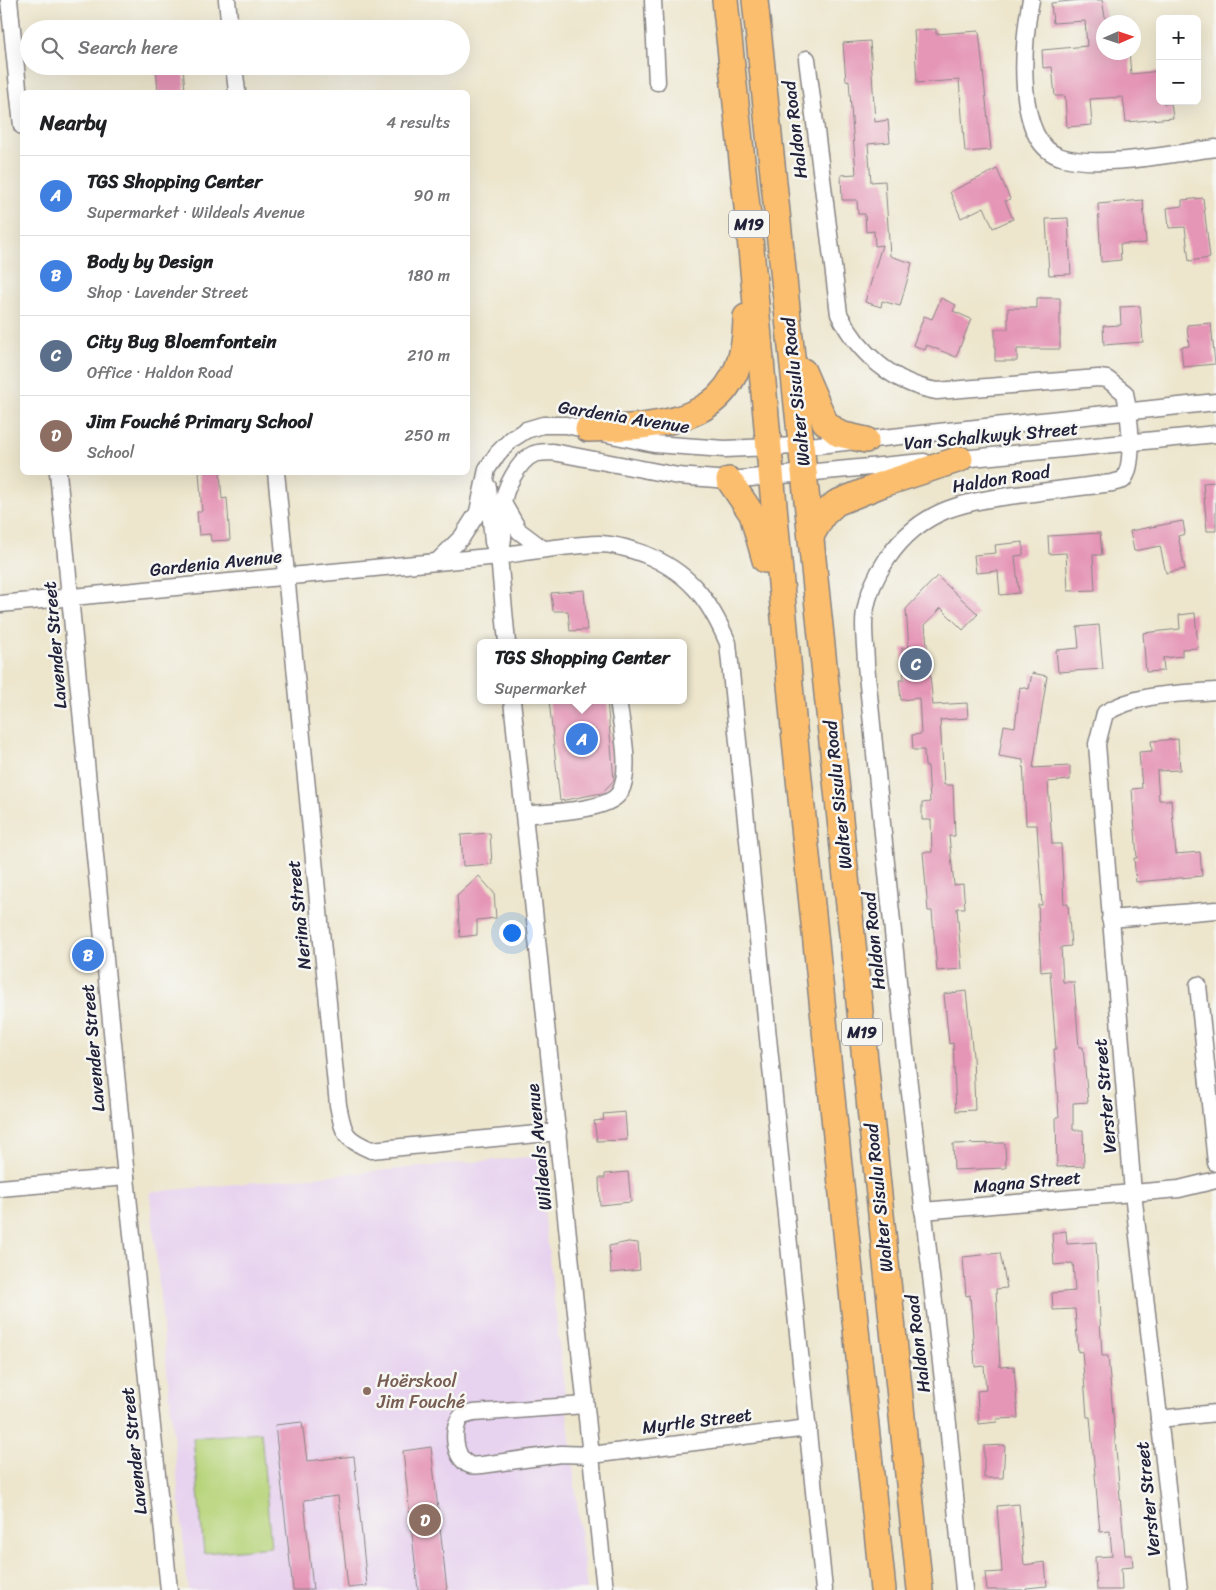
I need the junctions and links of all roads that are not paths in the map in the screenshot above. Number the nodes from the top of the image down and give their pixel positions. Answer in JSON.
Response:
{"nodes":[{"id":1,"x":10,"y":0,"type":"edge"},
{"id":2,"x":227,"y":0,"type":"edge"},
{"id":3,"x":653,"y":0,"type":"edge"},
{"id":4,"x":725,"y":0,"type":"edge"},
{"id":5,"x":755,"y":0,"type":"edge"},
{"id":6,"x":1030,"y":0,"type":"edge"},
{"id":7,"x":229,"y":20,"type":"edge"},
{"id":8,"x":807,"y":59,"type":"dead end"},
{"id":9,"x":235,"y":75,"type":"edge"},
{"id":10,"x":657,"y":82,"type":"dead end"},
{"id":11,"x":237,"y":90,"type":"edge"},
{"id":12,"x":20,"y":105,"type":"edge"},
{"id":13,"x":1216,"y":148,"type":"edge"},
{"id":14,"x":749,"y":226,"type":"junction"},
{"id":15,"x":786,"y":300,"type":"junction"},
{"id":16,"x":1216,"y":402,"type":"edge"},
{"id":17,"x":1128,"y":411,"type":"junction"},
{"id":18,"x":588,"y":429,"type":"junction"},
{"id":19,"x":1216,"y":434,"type":"edge"},
{"id":20,"x":866,"y":440,"type":"junction"},
{"id":21,"x":1129,"y":444,"type":"junction"},
{"id":22,"x":803,"y":446,"type":"junction"},
{"id":23,"x":767,"y":448,"type":"junction"},
{"id":24,"x":960,"y":459,"type":"junction"},
{"id":25,"x":487,"y":469,"type":"junction"},
{"id":26,"x":805,"y":474,"type":"junction"},
{"id":27,"x":58,"y":475,"type":"edge"},
{"id":28,"x":276,"y":475,"type":"edge"},
{"id":29,"x":770,"y":477,"type":"junction"},
{"id":30,"x":729,"y":480,"type":"junction"},
{"id":31,"x":502,"y":503,"type":"junction"},
{"id":32,"x":811,"y":536,"type":"junction"},
{"id":33,"x":543,"y":549,"type":"junction"},
{"id":34,"x":499,"y":556,"type":"junction"},
{"id":35,"x":437,"y":562,"type":"junction"},
{"id":36,"x":285,"y":576,"type":"junction"},
{"id":37,"x":71,"y":597,"type":"junction"},
{"id":38,"x":0,"y":604,"type":"edge"},
{"id":39,"x":507,"y":639,"type":"edge"},
{"id":40,"x":1216,"y":691,"type":"edge"},
{"id":41,"x":512,"y":704,"type":"edge"},
{"id":42,"x":618,"y":704,"type":"edge"},
{"id":43,"x":794,"y":740,"type":"junction"},
{"id":44,"x":525,"y":815,"type":"junction"},
{"id":45,"x":1216,"y":910,"type":"edge"},
{"id":46,"x":1110,"y":919,"type":"junction"},
{"id":47,"x":1198,"y":985,"type":"dead end"},
{"id":48,"x":558,"y":1132,"type":"junction"},
{"id":49,"x":1216,"y":1163,"type":"edge"},
{"id":50,"x":126,"y":1177,"type":"junction"},
{"id":51,"x":1216,"y":1180,"type":"edge"},
{"id":52,"x":0,"y":1188,"type":"edge"},
{"id":53,"x":1133,"y":1193,"type":"junction"},
{"id":54,"x":923,"y":1211,"type":"junction"},
{"id":55,"x":585,"y":1405,"type":"junction"},
{"id":56,"x":1216,"y":1413,"type":"edge"},
{"id":57,"x":1159,"y":1419,"type":"junction"},
{"id":58,"x":808,"y":1428,"type":"junction"},
{"id":59,"x":591,"y":1454,"type":"junction"},
{"id":60,"x":169,"y":1590,"type":"edge"},
{"id":61,"x":605,"y":1590,"type":"edge"},
{"id":62,"x":824,"y":1590,"type":"edge"},
{"id":63,"x":883,"y":1590,"type":"edge"},
{"id":64,"x":920,"y":1590,"type":"edge"},
{"id":65,"x":964,"y":1590,"type":"edge"},
{"id":66,"x":1179,"y":1590,"type":"edge"}],
"edges":[{"from":1,"to":12,"type":"street"},
{"from":2,"to":7,"type":"street"},
{"from":3,"to":10,"type":"street"},
{"from":4,"to":14,"type":"highway","name":"Walter Sisulu Road","number":"M19"},
{"from":5,"to":15,"type":"highway","name":"Walter Sisulu Road","number":"M19"},
{"from":6,"to":13,"type":"street"},
{"from":8,"to":17,"type":"street","name":"Haldon Road"},
{"from":9,"to":11,"type":"street"},
{"from":14,"to":18,"type":"highway"},
{"from":14,"to":23,"type":"highway","name":"Walter Sisulu Road","number":"M19"},
{"from":15,"to":20,"type":"highway"},
{"from":15,"to":22,"type":"highway","name":"Walter Sisulu Road","number":"M19"},
{"from":16,"to":17,"type":"street","name":"Van Schalkwyk Street"},
{"from":17,"to":20,"type":"street","name":"Van Schalkwyk Street"},
{"from":17,"to":21,"type":"street","name":"Haldon Road"},
{"from":18,"to":23,"type":"street","name":"Gardenia Avenue"},
{"from":18,"to":25,"type":"street","name":"Gardenia Avenue"},
{"from":19,"to":21,"type":"street","name":"Van Schalkwyk Street"},
{"from":20,"to":22,"type":"street","name":"Van Schalkwyk Street"},
{"from":21,"to":24,"type":"street","name":"Van Schalkwyk Street"},
{"from":21,"to":54,"type":"street","name":"Haldon Road"},
{"from":22,"to":23,"type":"street","name":"Gardenia Avenue"},
{"from":22,"to":26,"type":"highway","name":"Walter Sisulu Road","number":"M19"},
{"from":23,"to":29,"type":"highway","name":"Walter Sisulu Road","number":"M19"},
{"from":24,"to":26,"type":"street","name":"Van Schalkwyk Street"},
{"from":24,"to":32,"type":"highway"},
{"from":25,"to":34,"type":"street"},
{"from":25,"to":35,"type":"street","name":"Gardenia Avenue"},
{"from":26,"to":29,"type":"street","name":"Van Schalkwyk Street"},
{"from":26,"to":32,"type":"highway","name":"Walter Sisulu Road","number":"M19"},
{"from":27,"to":37,"type":"street","name":"Lavender Street"},
{"from":28,"to":36,"type":"street","name":"Nerina Street"},
{"from":29,"to":30,"type":"street"},
{"from":29,"to":43,"type":"highway","name":"Walter Sisulu Road","number":"M19"},
{"from":30,"to":31,"type":"street"},
{"from":30,"to":43,"type":"highway"},
{"from":31,"to":33,"type":"street"},
{"from":31,"to":34,"type":"street"},
{"from":32,"to":64,"type":"highway","name":"Walter Sisulu Road","number":"M19"},
{"from":33,"to":34,"type":"street"},
{"from":33,"to":58,"type":"street"},
{"from":34,"to":35,"type":"street","name":"Gardenia Avenue"},
{"from":34,"to":39,"type":"street"},
{"from":35,"to":36,"type":"street","name":"Gardenia Avenue"},
{"from":36,"to":37,"type":"street","name":"Gardenia Avenue"},
{"from":36,"to":48,"type":"street","name":"Nerina Street"},
{"from":37,"to":38,"type":"street","name":"Gardenia Avenue"},
{"from":37,"to":50,"type":"street","name":"Lavender Street"},
{"from":40,"to":46,"type":"street","name":"Verster Street"},
{"from":41,"to":44,"type":"street","name":"Wildeals Avenue"},
{"from":42,"to":44,"type":"street"},
{"from":43,"to":63,"type":"highway","name":"Walter Sisulu Road","number":"M19"},
{"from":44,"to":48,"type":"street","name":"Wildeals Avenue"},
{"from":45,"to":46,"type":"street"},
{"from":46,"to":53,"type":"street","name":"Verster Street"},
{"from":47,"to":49,"type":"street"},
{"from":48,"to":55,"type":"street","name":"Wildeals Avenue"},
{"from":50,"to":52,"type":"street"},
{"from":50,"to":60,"type":"street","name":"Lavender Street"},
{"from":51,"to":53,"type":"street","name":"Magna Street"},
{"from":53,"to":54,"type":"street","name":"Magna Street"},
{"from":53,"to":57,"type":"street","name":"Verster Street"},
{"from":54,"to":65,"type":"street","name":"Haldon Road"},
{"from":55,"to":59,"type":"street","name":"Wildeals Avenue"},
{"from":55,"to":59,"type":"street","name":"Myrtle Street"},
{"from":56,"to":57,"type":"street"},
{"from":57,"to":66,"type":"street","name":"Verster Street"},
{"from":58,"to":59,"type":"street","name":"Myrtle Street"},
{"from":58,"to":62,"type":"street"},
{"from":59,"to":61,"type":"street","name":"Wildeals Avenue"}]}
